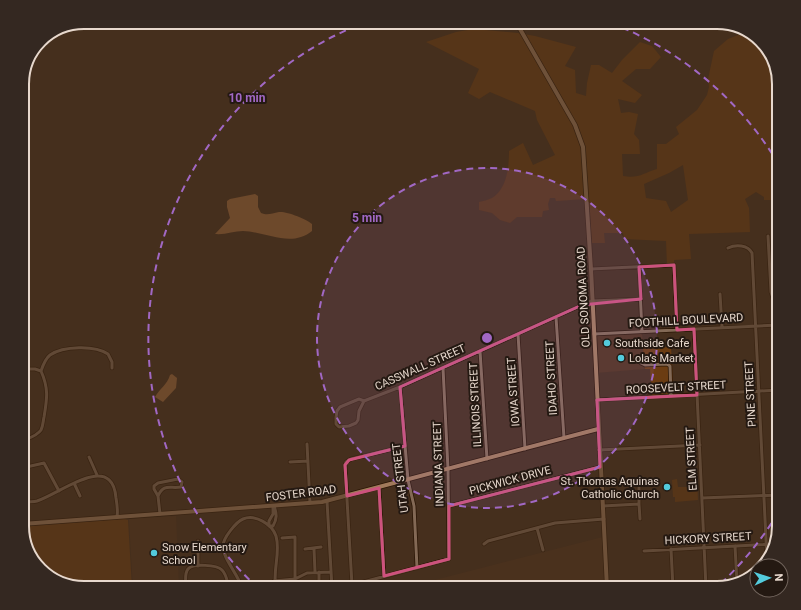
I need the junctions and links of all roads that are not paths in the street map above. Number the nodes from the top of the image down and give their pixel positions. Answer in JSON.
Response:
{"nodes":[{"id":1,"x":520,"y":29,"type":"edge"},
{"id":2,"x":768,"y":236,"type":"dead end"},
{"id":3,"x":728,"y":248,"type":"dead end"},
{"id":4,"x":639,"y":267,"type":"junction"},
{"id":5,"x":591,"y":269,"type":"junction"},
{"id":6,"x":720,"y":294,"type":"dead end"},
{"id":7,"x":772,"y":295,"type":"edge"},
{"id":8,"x":641,"y":299,"type":"junction"},
{"id":9,"x":592,"y":301,"type":"junction"},
{"id":10,"x":556,"y":317,"type":"junction"},
{"id":11,"x":772,"y":325,"type":"edge"},
{"id":12,"x":755,"y":326,"type":"junction"},
{"id":13,"x":722,"y":327,"type":"junction"},
{"id":14,"x":694,"y":329,"type":"junction"},
{"id":15,"x":677,"y":330,"type":"junction"},
{"id":16,"x":642,"y":332,"type":"junction"},
{"id":17,"x":518,"y":334,"type":"junction"},
{"id":18,"x":594,"y":334,"type":"junction"},
{"id":19,"x":480,"y":351,"type":"junction"},
{"id":20,"x":641,"y":363,"type":"dead end"},
{"id":21,"x":112,"y":368,"type":"dead end"},
{"id":22,"x":442,"y":368,"type":"junction"},
{"id":23,"x":29,"y":369,"type":"edge"},
{"id":24,"x":41,"y":371,"type":"junction"},
{"id":25,"x":400,"y":387,"type":"junction"},
{"id":26,"x":772,"y":390,"type":"edge"},
{"id":27,"x":759,"y":391,"type":"junction"},
{"id":28,"x":697,"y":395,"type":"junction"},
{"id":29,"x":671,"y":396,"type":"junction"},
{"id":30,"x":597,"y":400,"type":"junction"},
{"id":31,"x":364,"y":401,"type":"junction"},
{"id":32,"x":598,"y":429,"type":"junction"},
{"id":33,"x":29,"y":438,"type":"edge"},
{"id":34,"x":564,"y":438,"type":"junction"},
{"id":35,"x":307,"y":444,"type":"dead end"},
{"id":36,"x":700,"y":444,"type":"junction"},
{"id":37,"x":405,"y":446,"type":"junction"},
{"id":38,"x":525,"y":449,"type":"junction"},
{"id":39,"x":599,"y":450,"type":"junction"},
{"id":40,"x":89,"y":457,"type":"dead end"},
{"id":41,"x":487,"y":459,"type":"junction"},
{"id":42,"x":308,"y":461,"type":"junction"},
{"id":43,"x":290,"y":462,"type":"dead end"},
{"id":44,"x":29,"y":466,"type":"edge"},
{"id":45,"x":600,"y":466,"type":"junction"},
{"id":46,"x":448,"y":469,"type":"junction"},
{"id":47,"x":97,"y":475,"type":"junction"},
{"id":48,"x":408,"y":480,"type":"junction"},
{"id":49,"x":74,"y":483,"type":"junction"},
{"id":50,"x":639,"y":487,"type":"dead end"},
{"id":51,"x":379,"y":488,"type":"junction"},
{"id":52,"x":59,"y":491,"type":"junction"},
{"id":53,"x":772,"y":495,"type":"edge"},
{"id":54,"x":80,"y":496,"type":"dead end"},
{"id":55,"x":158,"y":496,"type":"junction"},
{"id":56,"x":347,"y":496,"type":"junction"},
{"id":57,"x":764,"y":496,"type":"junction"},
{"id":58,"x":702,"y":498,"type":"junction"},
{"id":59,"x":327,"y":501,"type":"junction"},
{"id":60,"x":29,"y":502,"type":"edge"},
{"id":61,"x":310,"y":503,"type":"junction"},
{"id":62,"x":638,"y":504,"type":"junction"},
{"id":63,"x":274,"y":506,"type":"junction"},
{"id":64,"x":449,"y":506,"type":"junction"},
{"id":65,"x":603,"y":506,"type":"junction"},
{"id":66,"x":160,"y":514,"type":"junction"},
{"id":67,"x":117,"y":517,"type":"junction"},
{"id":68,"x":604,"y":519,"type":"junction"},
{"id":69,"x":640,"y":519,"type":"dead end"},
{"id":70,"x":29,"y":523,"type":"edge"},
{"id":71,"x":270,"y":526,"type":"junction"},
{"id":72,"x":537,"y":528,"type":"junction"},
{"id":73,"x":282,"y":538,"type":"dead end"},
{"id":74,"x":198,"y":541,"type":"dead end"},
{"id":75,"x":484,"y":544,"type":"dead end"},
{"id":76,"x":766,"y":544,"type":"junction"},
{"id":77,"x":736,"y":546,"type":"junction"},
{"id":78,"x":305,"y":548,"type":"dead end"},
{"id":79,"x":322,"y":548,"type":"dead end"},
{"id":80,"x":704,"y":548,"type":"junction"},
{"id":81,"x":314,"y":549,"type":"junction"},
{"id":82,"x":671,"y":549,"type":"junction"},
{"id":83,"x":543,"y":550,"type":"dead end"},
{"id":84,"x":766,"y":550,"type":"edge"},
{"id":85,"x":644,"y":551,"type":"dead end"},
{"id":86,"x":198,"y":566,"type":"junction"},
{"id":87,"x":417,"y":568,"type":"junction"},
{"id":88,"x":317,"y":572,"type":"junction"},
{"id":89,"x":330,"y":572,"type":"junction"},
{"id":90,"x":384,"y":576,"type":"junction"},
{"id":91,"x":737,"y":577,"type":"edge"},
{"id":92,"x":295,"y":579,"type":"junction"},
{"id":93,"x":185,"y":581,"type":"edge"},
{"id":94,"x":227,"y":581,"type":"edge"},
{"id":95,"x":240,"y":581,"type":"edge"},
{"id":96,"x":274,"y":581,"type":"joint"},
{"id":97,"x":318,"y":581,"type":"edge"},
{"id":98,"x":331,"y":581,"type":"edge"},
{"id":99,"x":352,"y":581,"type":"edge"},
{"id":100,"x":366,"y":581,"type":"edge"},
{"id":101,"x":607,"y":581,"type":"edge"},
{"id":102,"x":673,"y":581,"type":"edge"},
{"id":103,"x":706,"y":581,"type":"edge"}],
"edges":[{"from":1,"to":5,"type":"street","name":"OLD SONOMA ROAD"},
{"from":2,"to":7,"type":"street"},
{"from":3,"to":12,"type":"street","name":"PINE STREET"},
{"from":4,"to":5,"type":"street"},
{"from":4,"to":8,"type":"street"},
{"from":4,"to":15,"type":"street"},
{"from":5,"to":9,"type":"street","name":"OLD SONOMA ROAD"},
{"from":6,"to":13,"type":"street"},
{"from":8,"to":9,"type":"street","name":"CASSWALL STREET"},
{"from":8,"to":16,"type":"street"},
{"from":9,"to":10,"type":"street","name":"CASSWALL STREET"},
{"from":9,"to":18,"type":"street","name":"OLD SONOMA ROAD"},
{"from":10,"to":17,"type":"street","name":"CASSWALL STREET"},
{"from":10,"to":34,"type":"street","name":"IDAHO STREET"},
{"from":11,"to":12,"type":"street","name":"FOOTHILL BOULEVARD"},
{"from":12,"to":13,"type":"street","name":"FOOTHILL BOULEVARD"},
{"from":12,"to":27,"type":"street","name":"PINE STREET"},
{"from":13,"to":14,"type":"street","name":"FOOTHILL BOULEVARD"},
{"from":14,"to":15,"type":"street","name":"FOOTHILL BOULEVARD"},
{"from":14,"to":28,"type":"street","name":"ELM STREET"},
{"from":15,"to":16,"type":"street","name":"FOOTHILL BOULEVARD"},
{"from":16,"to":18,"type":"street","name":"FOOTHILL BOULEVARD"},
{"from":17,"to":19,"type":"street","name":"CASSWALL STREET"},
{"from":17,"to":38,"type":"street","name":"IOWA STREET"},
{"from":18,"to":30,"type":"street","name":"OLD SONOMA ROAD"},
{"from":19,"to":22,"type":"street","name":"CASSWALL STREET"},
{"from":19,"to":41,"type":"street","name":"ILLINOIS STREET"},
{"from":20,"to":29,"type":"street"},
{"from":21,"to":24,"type":"street"},
{"from":22,"to":25,"type":"street","name":"CASSWALL STREET"},
{"from":22,"to":46,"type":"street","name":"INDIANA STREET"},
{"from":23,"to":24,"type":"street"},
{"from":24,"to":33,"type":"street"},
{"from":25,"to":31,"type":"street","name":"CASSWALL STREET"},
{"from":25,"to":37,"type":"street","name":"UTAH STREET"},
{"from":26,"to":27,"type":"street","name":"ROOSEVELT STREET"},
{"from":27,"to":28,"type":"street","name":"ROOSEVELT STREET"},
{"from":27,"to":57,"type":"street","name":"PINE STREET"},
{"from":28,"to":29,"type":"street","name":"ROOSEVELT STREET"},
{"from":28,"to":36,"type":"street","name":"ELM STREET"},
{"from":29,"to":30,"type":"street","name":"ROOSEVELT STREET"},
{"from":30,"to":32,"type":"street","name":"OLD SONOMA ROAD"},
{"from":31,"to":31,"type":"street","name":"CASSWALL STREET"},
{"from":32,"to":34,"type":"street","name":"FOSTER ROAD"},
{"from":32,"to":39,"type":"street","name":"OLD SONOMA ROAD"},
{"from":34,"to":38,"type":"street","name":"FOSTER ROAD"},
{"from":35,"to":42,"type":"street"},
{"from":36,"to":39,"type":"street"},
{"from":36,"to":58,"type":"street","name":"ELM STREET"},
{"from":37,"to":48,"type":"street","name":"UTAH STREET"},
{"from":37,"to":56,"type":"street"},
{"from":38,"to":41,"type":"street","name":"FOSTER ROAD"},
{"from":39,"to":45,"type":"street","name":"OLD SONOMA ROAD"},
{"from":40,"to":47,"type":"street"},
{"from":41,"to":46,"type":"street","name":"FOSTER ROAD"},
{"from":42,"to":43,"type":"street"},
{"from":42,"to":61,"type":"street"},
{"from":44,"to":52,"type":"street"},
{"from":45,"to":64,"type":"street","name":"PICKWICK DRIVE"},
{"from":45,"to":65,"type":"street","name":"OLD SONOMA ROAD"},
{"from":46,"to":48,"type":"street","name":"FOSTER ROAD"},
{"from":46,"to":64,"type":"street","name":"INDIANA STREET"},
{"from":47,"to":49,"type":"street"},
{"from":47,"to":67,"type":"street"},
{"from":48,"to":51,"type":"street","name":"FOSTER ROAD"},
{"from":48,"to":87,"type":"street","name":"UTAH STREET"},
{"from":49,"to":52,"type":"street"},
{"from":49,"to":54,"type":"street"},
{"from":50,"to":62,"type":"street"},
{"from":51,"to":56,"type":"street","name":"FOSTER ROAD"},
{"from":51,"to":90,"type":"street"},
{"from":52,"to":60,"type":"street"},
{"from":53,"to":57,"type":"street"},
{"from":55,"to":55,"type":"street"},
{"from":55,"to":66,"type":"street"},
{"from":56,"to":59,"type":"street","name":"FOSTER ROAD"},
{"from":56,"to":99,"type":"street"},
{"from":57,"to":58,"type":"street"},
{"from":57,"to":76,"type":"street","name":"PINE STREET"},
{"from":58,"to":80,"type":"street","name":"ELM STREET"},
{"from":59,"to":61,"type":"street","name":"FOSTER ROAD"},
{"from":59,"to":89,"type":"street"},
{"from":61,"to":63,"type":"street","name":"FOSTER ROAD"},
{"from":62,"to":65,"type":"street"},
{"from":62,"to":69,"type":"street"},
{"from":63,"to":66,"type":"street","name":"FOSTER ROAD"},
{"from":63,"to":71,"type":"street"},
{"from":63,"to":71,"type":"street"},
{"from":64,"to":87,"type":"street","name":"INDIANA STREET"},
{"from":65,"to":68,"type":"street","name":"OLD SONOMA ROAD"},
{"from":66,"to":67,"type":"street","name":"FOSTER ROAD"},
{"from":67,"to":70,"type":"street","name":"FOSTER ROAD"},
{"from":68,"to":72,"type":"street"},
{"from":68,"to":101,"type":"street","name":"OLD SONOMA ROAD"},
{"from":71,"to":95,"type":"street"},
{"from":71,"to":96,"type":"street"},
{"from":72,"to":75,"type":"street"},
{"from":72,"to":83,"type":"street"},
{"from":73,"to":92,"type":"street"},
{"from":74,"to":86,"type":"street"},
{"from":76,"to":77,"type":"street","name":"HICKORY STREET"},
{"from":76,"to":84,"type":"street","name":"PINE STREET"},
{"from":77,"to":80,"type":"street","name":"HICKORY STREET"},
{"from":77,"to":91,"type":"street"},
{"from":78,"to":81,"type":"street"},
{"from":79,"to":81,"type":"street"},
{"from":80,"to":82,"type":"street","name":"HICKORY STREET"},
{"from":80,"to":103,"type":"street","name":"ELM STREET"},
{"from":81,"to":88,"type":"street"},
{"from":82,"to":85,"type":"street","name":"HICKORY STREET"},
{"from":82,"to":102,"type":"street"},
{"from":86,"to":93,"type":"street"},
{"from":86,"to":94,"type":"street"},
{"from":87,"to":90,"type":"street"},
{"from":88,"to":89,"type":"street"},
{"from":88,"to":92,"type":"street"},
{"from":88,"to":97,"type":"street"},
{"from":89,"to":98,"type":"street"},
{"from":90,"to":100,"type":"street"},
{"from":92,"to":96,"type":"street"}]}
